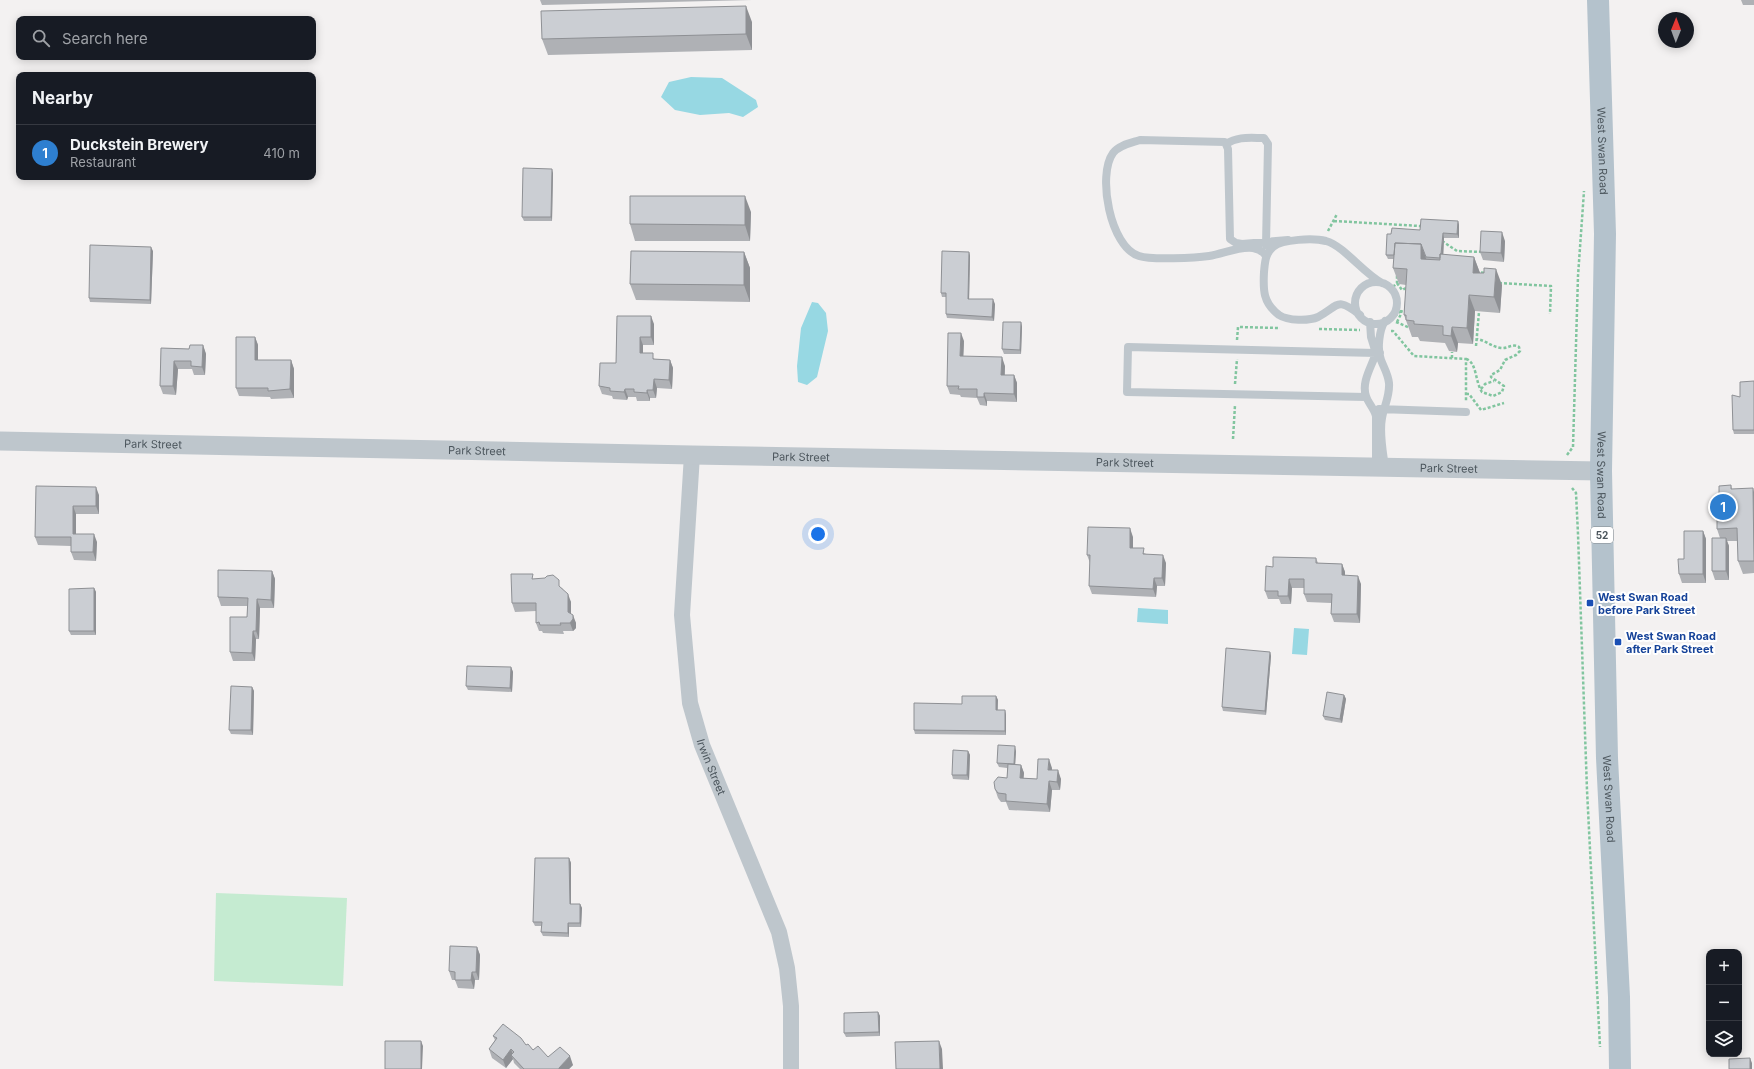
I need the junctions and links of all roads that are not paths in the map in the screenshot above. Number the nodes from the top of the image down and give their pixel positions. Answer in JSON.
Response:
{"nodes":[{"id":1,"x":1598,"y":0,"type":"edge"},
{"id":2,"x":1226,"y":144,"type":"junction"},
{"id":3,"x":1288,"y":240,"type":"junction"},
{"id":4,"x":1267,"y":241,"type":"junction"},
{"id":5,"x":1266,"y":256,"type":"junction"},
{"id":6,"x":1382,"y":283,"type":"junction"},
{"id":7,"x":1360,"y":315,"type":"junction"},
{"id":8,"x":1391,"y":320,"type":"junction"},
{"id":9,"x":1370,"y":322,"type":"junction"},
{"id":10,"x":1378,"y":353,"type":"junction"},
{"id":11,"x":1366,"y":397,"type":"junction"},
{"id":12,"x":1374,"y":409,"type":"junction"},
{"id":13,"x":1384,"y":410,"type":"junction"},
{"id":14,"x":1466,"y":412,"type":"dead end"},
{"id":15,"x":0,"y":441,"type":"edge"},
{"id":16,"x":692,"y":455,"type":"junction"},
{"id":17,"x":1381,"y":467,"type":"junction"},
{"id":18,"x":1601,"y":471,"type":"junction"},
{"id":19,"x":791,"y":1069,"type":"edge"},
{"id":20,"x":1620,"y":1069,"type":"edge"}],
"edges":[{"from":1,"to":18,"type":"main road","name":"West Swan Road","number":"52"},
{"from":2,"to":4,"type":"lane"},
{"from":2,"to":4,"type":"lane"},
{"from":2,"to":5,"type":"lane"},
{"from":3,"to":4,"type":"lane"},
{"from":3,"to":5,"type":"lane"},
{"from":3,"to":6,"type":"lane"},
{"from":4,"to":5,"type":"lane"},
{"from":5,"to":7,"type":"lane"},
{"from":6,"to":7,"type":"lane"},
{"from":6,"to":8,"type":"lane"},
{"from":7,"to":9,"type":"lane"},
{"from":8,"to":9,"type":"lane"},
{"from":8,"to":10,"type":"lane"},
{"from":9,"to":10,"type":"lane"},
{"from":10,"to":11,"type":"lane"},
{"from":10,"to":11,"type":"lane"},
{"from":10,"to":13,"type":"lane"},
{"from":11,"to":12,"type":"lane"},
{"from":12,"to":13,"type":"lane"},
{"from":12,"to":17,"type":"lane"},
{"from":13,"to":14,"type":"lane"},
{"from":13,"to":17,"type":"lane"},
{"from":15,"to":16,"type":"street","name":"Park Street"},
{"from":16,"to":17,"type":"street","name":"Park Street"},
{"from":16,"to":19,"type":"street","name":"Irwin Street"},
{"from":17,"to":18,"type":"street","name":"Park Street"},
{"from":18,"to":20,"type":"main road","name":"West Swan Road","number":"52"}]}
